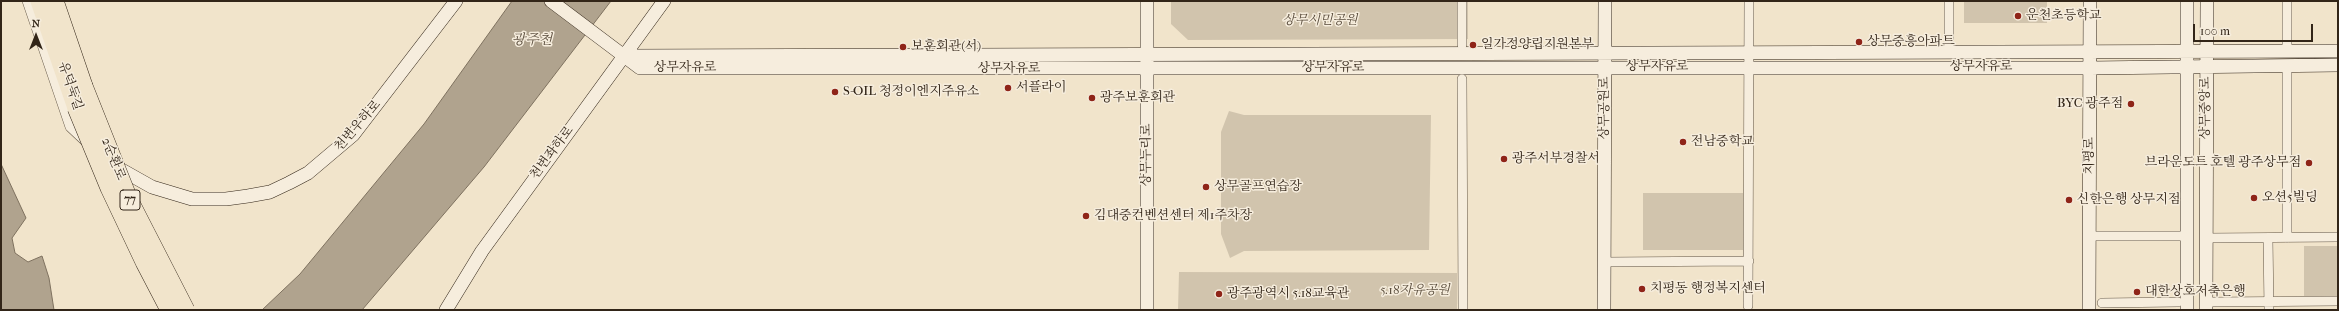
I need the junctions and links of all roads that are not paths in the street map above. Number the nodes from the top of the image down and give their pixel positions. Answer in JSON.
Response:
{"nodes":[{"id":1,"x":28,"y":1,"type":"edge"},
{"id":2,"x":39,"y":1,"type":"edge"},
{"id":3,"x":54,"y":1,"type":"edge"},
{"id":4,"x":456,"y":1,"type":"edge"},
{"id":5,"x":551,"y":1,"type":"edge"},
{"id":6,"x":664,"y":1,"type":"edge"},
{"id":7,"x":1147,"y":1,"type":"edge"},
{"id":8,"x":1462,"y":1,"type":"edge"},
{"id":9,"x":1604,"y":1,"type":"edge"},
{"id":10,"x":1749,"y":1,"type":"edge"},
{"id":11,"x":1949,"y":1,"type":"edge"},
{"id":12,"x":2090,"y":1,"type":"edge"},
{"id":13,"x":2187,"y":1,"type":"edge"},
{"id":14,"x":2207,"y":1,"type":"edge"},
{"id":15,"x":2287,"y":1,"type":"edge"},
{"id":16,"x":1462,"y":45,"type":"dead end"},
{"id":17,"x":2287,"y":51,"type":"junction"},
{"id":18,"x":1749,"y":52,"type":"junction"},
{"id":19,"x":1948,"y":52,"type":"junction"},
{"id":20,"x":2090,"y":52,"type":"junction"},
{"id":21,"x":2187,"y":52,"type":"junction"},
{"id":22,"x":2206,"y":52,"type":"junction"},
{"id":23,"x":2338,"y":52,"type":"edge"},
{"id":24,"x":1605,"y":53,"type":"junction"},
{"id":25,"x":625,"y":56,"type":"junction"},
{"id":26,"x":1147,"y":62,"type":"junction"},
{"id":27,"x":2338,"y":65,"type":"edge"},
{"id":28,"x":2287,"y":66,"type":"junction"},
{"id":29,"x":1605,"y":67,"type":"junction"},
{"id":30,"x":1749,"y":67,"type":"junction"},
{"id":31,"x":2187,"y":67,"type":"junction"},
{"id":32,"x":2206,"y":67,"type":"junction"},
{"id":33,"x":2090,"y":68,"type":"junction"},
{"id":34,"x":1462,"y":79,"type":"dead end"},
{"id":35,"x":111,"y":164,"type":"joint"},
{"id":36,"x":2089,"y":236,"type":"junction"},
{"id":37,"x":2187,"y":236,"type":"junction"},
{"id":38,"x":2338,"y":237,"type":"edge"},
{"id":39,"x":2206,"y":238,"type":"junction"},
{"id":40,"x":2268,"y":238,"type":"junction"},
{"id":41,"x":2287,"y":238,"type":"junction"},
{"id":42,"x":1749,"y":261,"type":"junction"},
{"id":43,"x":1604,"y":262,"type":"junction"},
{"id":44,"x":2338,"y":301,"type":"edge"},
{"id":45,"x":2102,"y":303,"type":"dead end"},
{"id":46,"x":1748,"y":306,"type":"dead end"},
{"id":47,"x":2182,"y":306,"type":"edge"},
{"id":48,"x":2209,"y":306,"type":"edge"},
{"id":49,"x":2269,"y":306,"type":"edge"},
{"id":50,"x":169,"y":310,"type":"edge"},
{"id":51,"x":186,"y":310,"type":"edge"},
{"id":52,"x":446,"y":310,"type":"edge"},
{"id":53,"x":1147,"y":310,"type":"edge"},
{"id":54,"x":1463,"y":310,"type":"edge"},
{"id":55,"x":1604,"y":310,"type":"edge"},
{"id":56,"x":2090,"y":310,"type":"edge"}],
"edges":[{"from":1,"to":35,"type":"street","name":"유덕둑길"},
{"from":2,"to":50,"type":"highway","name":"2순환로","number":"77","bridge":true},
{"from":3,"to":51,"type":"highway","name":"2순환로","number":"77","bridge":true},
{"from":4,"to":35,"type":"street","name":"천변우하로"},
{"from":5,"to":25,"type":"street","name":"상무자유로"},
{"from":6,"to":25,"type":"street","name":"천변좌하로"},
{"from":7,"to":26,"type":"street","name":"상무누리로"},
{"from":8,"to":16,"type":"street"},
{"from":9,"to":24,"type":"street","name":"상무공원로"},
{"from":10,"to":18,"type":"street"},
{"from":11,"to":19,"type":"street"},
{"from":12,"to":20,"type":"street","name":"치평로"},
{"from":13,"to":21,"type":"street","name":"상무중앙로"},
{"from":14,"to":22,"type":"street","name":"상무중앙로"},
{"from":15,"to":17,"type":"street"},
{"from":17,"to":22,"type":"street","name":"상무자유로"},
{"from":17,"to":23,"type":"street","name":"상무자유로"},
{"from":18,"to":19,"type":"street","name":"상무자유로"},
{"from":18,"to":24,"type":"street","name":"상무자유로"},
{"from":18,"to":30,"type":"street"},
{"from":19,"to":20,"type":"street","name":"상무자유로"},
{"from":20,"to":21,"type":"street","name":"상무자유로"},
{"from":20,"to":33,"type":"street","name":"치평로"},
{"from":21,"to":22,"type":"street","name":"상무자유로"},
{"from":21,"to":31,"type":"street","name":"상무중앙로"},
{"from":22,"to":32,"type":"street","name":"상무중앙로"},
{"from":24,"to":26,"type":"street","name":"상무자유로"},
{"from":24,"to":29,"type":"street","name":"상무공원로"},
{"from":25,"to":26,"type":"street","name":"상무자유로"},
{"from":25,"to":52,"type":"street","name":"천변좌하로"},
{"from":26,"to":29,"type":"street","name":"상무자유로"},
{"from":26,"to":53,"type":"street","name":"상무누리로"},
{"from":27,"to":28,"type":"street","name":"상무자유로"},
{"from":28,"to":32,"type":"street","name":"상무자유로"},
{"from":28,"to":41,"type":"street"},
{"from":29,"to":30,"type":"street","name":"상무자유로"},
{"from":29,"to":43,"type":"street","name":"상무공원로"},
{"from":30,"to":33,"type":"street","name":"상무자유로"},
{"from":30,"to":42,"type":"street"},
{"from":31,"to":32,"type":"street","name":"상무자유로"},
{"from":31,"to":33,"type":"street","name":"상무자유로"},
{"from":31,"to":37,"type":"street","name":"상무중앙로"},
{"from":32,"to":39,"type":"street","name":"상무중앙로"},
{"from":33,"to":36,"type":"street","name":"치평로"},
{"from":34,"to":54,"type":"street"},
{"from":36,"to":37,"type":"street"},
{"from":36,"to":56,"type":"street","name":"치평로"},
{"from":37,"to":47,"type":"street","name":"상무중앙로"},
{"from":38,"to":41,"type":"street"},
{"from":39,"to":40,"type":"street"},
{"from":39,"to":48,"type":"street","name":"상무중앙로"},
{"from":40,"to":41,"type":"street"},
{"from":40,"to":49,"type":"street"},
{"from":42,"to":43,"type":"street"},
{"from":42,"to":46,"type":"street"},
{"from":43,"to":55,"type":"street","name":"상무공원로"},
{"from":44,"to":49,"type":"street"},
{"from":45,"to":47,"type":"street"},
{"from":48,"to":49,"type":"street"}]}
